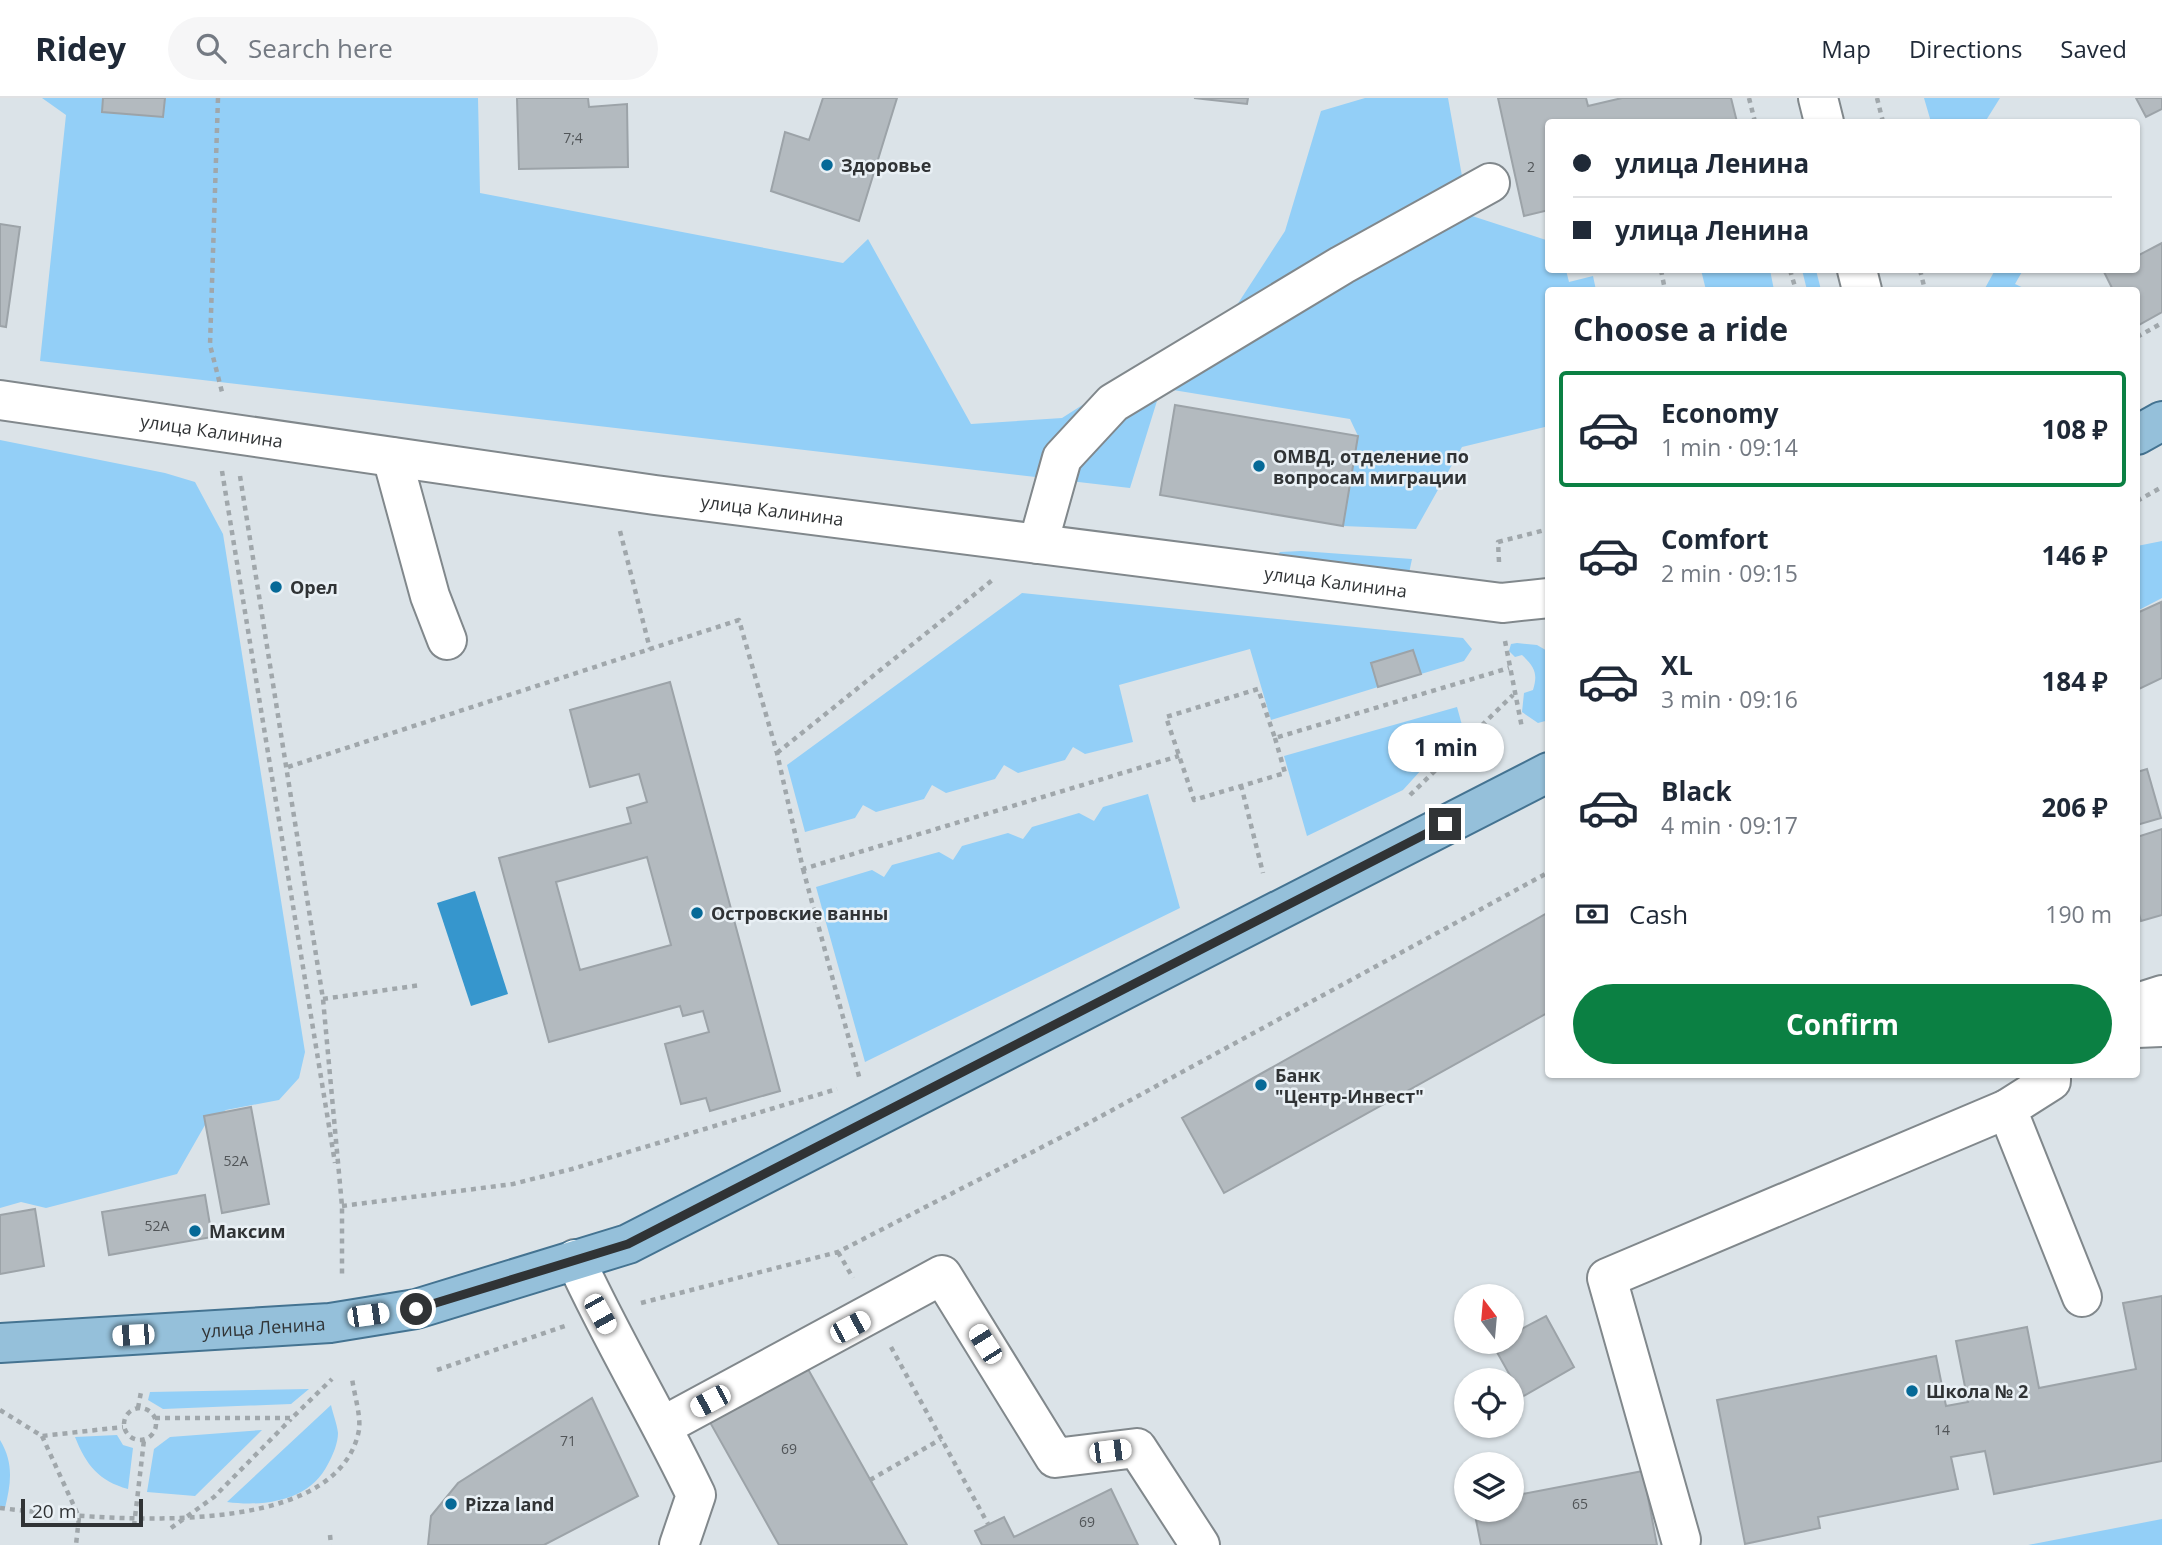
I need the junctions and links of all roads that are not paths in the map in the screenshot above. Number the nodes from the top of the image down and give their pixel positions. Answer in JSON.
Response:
{"nodes":[{"id":1,"x":1818,"y":98,"type":"edge"},
{"id":2,"x":1823,"y":119,"type":"edge"},
{"id":3,"x":1490,"y":183,"type":"dead end"},
{"id":4,"x":0,"y":400,"type":"edge"},
{"id":5,"x":2162,"y":421,"type":"edge"},
{"id":6,"x":2140,"y":433,"type":"edge"},
{"id":7,"x":393,"y":457,"type":"junction"},
{"id":8,"x":1038,"y":544,"type":"junction"},
{"id":9,"x":1545,"y":598,"type":"edge"},
{"id":10,"x":447,"y":640,"type":"dead end"},
{"id":11,"x":1543,"y":775,"type":"edge"},
{"id":12,"x":2162,"y":995,"type":"edge"},
{"id":13,"x":2140,"y":1002,"type":"edge"},
{"id":14,"x":2162,"y":1027,"type":"edge"},
{"id":15,"x":2140,"y":1028,"type":"edge"},
{"id":16,"x":2051,"y":1078,"type":"edge"},
{"id":17,"x":2007,"y":1109,"type":"junction"},
{"id":18,"x":575,"y":1259,"type":"junction"},
{"id":19,"x":2082,"y":1297,"type":"dead end"},
{"id":20,"x":0,"y":1343,"type":"edge"},
{"id":21,"x":663,"y":1426,"type":"junction"},
{"id":22,"x":1681,"y":1540,"type":"dead end"},
{"id":23,"x":679,"y":1545,"type":"edge"},
{"id":24,"x":1200,"y":1545,"type":"edge"}],
"edges":[{"from":1,"to":2,"type":"street"},
{"from":3,"to":8,"type":"street"},
{"from":4,"to":7,"type":"street","name":"улица Калинина"},
{"from":5,"to":6,"type":"main road"},
{"from":7,"to":8,"type":"street","name":"улица Калинина"},
{"from":7,"to":10,"type":"street"},
{"from":8,"to":9,"type":"street","name":"улица Калинина"},
{"from":11,"to":18,"type":"main road","name":"улица Ленина"},
{"from":12,"to":13,"type":"street"},
{"from":14,"to":15,"type":"street"},
{"from":16,"to":17,"type":"street"},
{"from":17,"to":19,"type":"street"},
{"from":17,"to":22,"type":"street"},
{"from":18,"to":20,"type":"main road","name":"улица Ленина"},
{"from":18,"to":21,"type":"street"},
{"from":21,"to":23,"type":"street"},
{"from":21,"to":24,"type":"street"}]}
